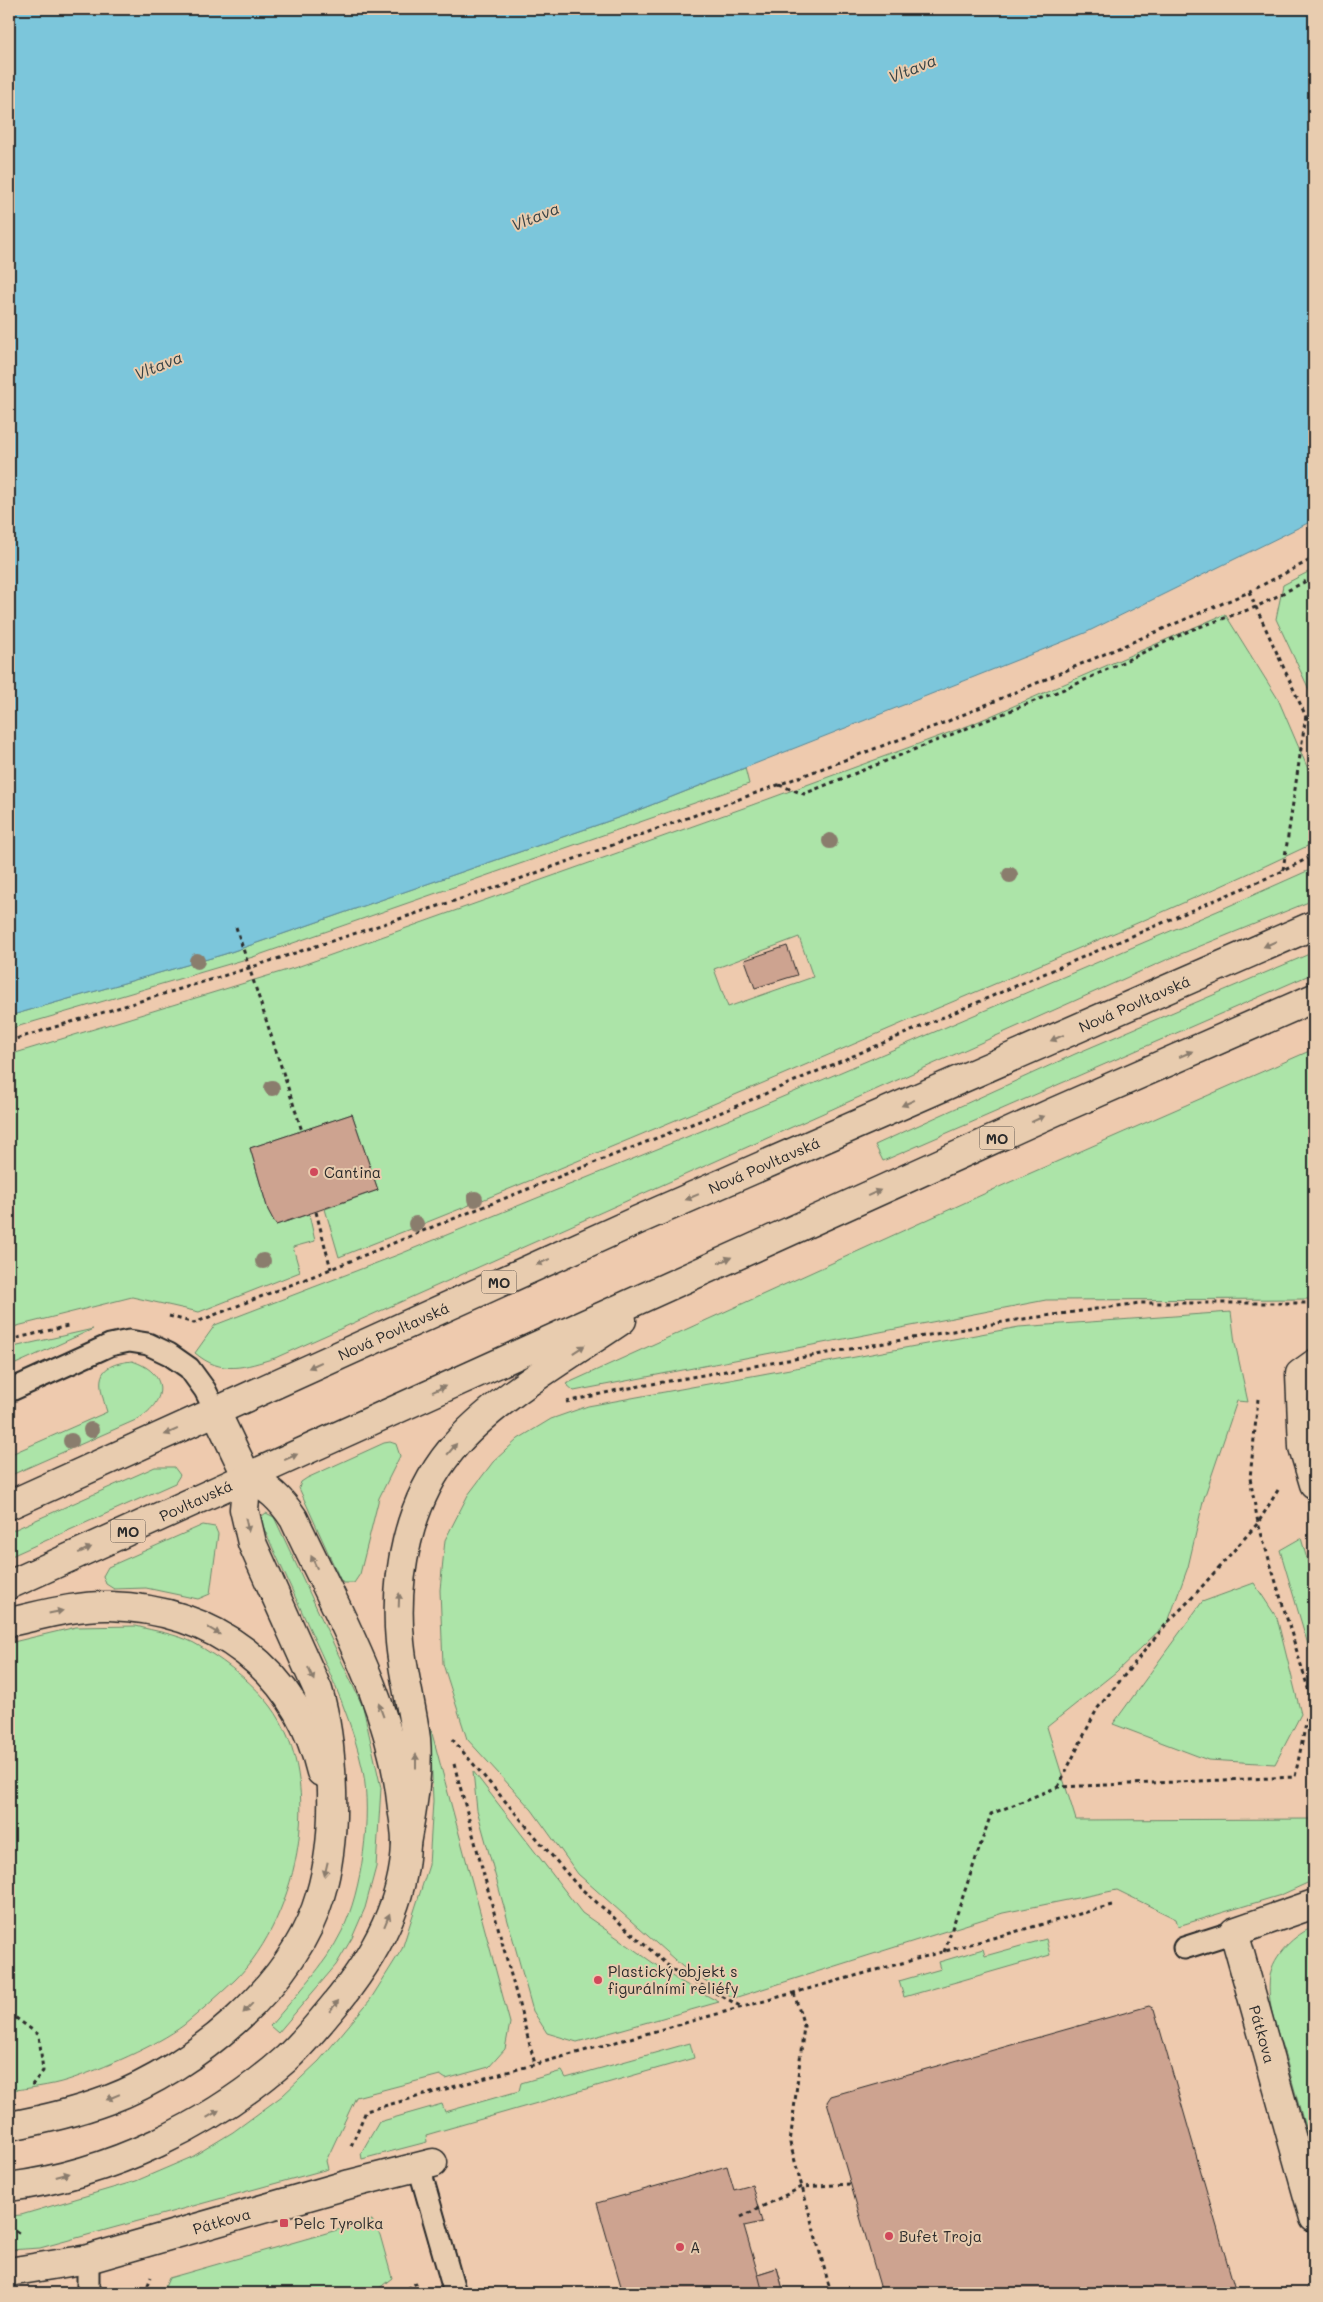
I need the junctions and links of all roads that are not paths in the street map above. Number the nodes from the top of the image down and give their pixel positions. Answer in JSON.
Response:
{"nodes":[{"id":1,"x":1314,"y":925,"type":"edge"},
{"id":2,"x":1314,"y":998,"type":"edge"},
{"id":3,"x":681,"y":1280,"type":"junction"},
{"id":4,"x":1307,"y":1369,"type":"edge"},
{"id":5,"x":9,"y":1391,"type":"edge"},
{"id":6,"x":216,"y":1412,"type":"junction"},
{"id":7,"x":247,"y":1477,"type":"junction"},
{"id":8,"x":1314,"y":1484,"type":"edge"},
{"id":9,"x":9,"y":1505,"type":"edge"},
{"id":10,"x":9,"y":1585,"type":"edge"},
{"id":11,"x":9,"y":1622,"type":"edge"},
{"id":12,"x":333,"y":1821,"type":"junction"},
{"id":13,"x":406,"y":1844,"type":"junction"},
{"id":14,"x":1314,"y":1904,"type":"edge"},
{"id":15,"x":1234,"y":1932,"type":"junction"},
{"id":16,"x":1184,"y":1948,"type":"dead end"},
{"id":17,"x":9,"y":2126,"type":"edge"},
{"id":18,"x":426,"y":2165,"type":"joint"},
{"id":19,"x":12,"y":2186,"type":"edge"},
{"id":20,"x":1314,"y":2218,"type":"edge"},
{"id":21,"x":88,"y":2259,"type":"junction"},
{"id":22,"x":9,"y":2272,"type":"edge"},
{"id":23,"x":88,"y":2293,"type":"edge"},
{"id":24,"x":455,"y":2293,"type":"edge"}],
"edges":[{"from":1,"to":6,"type":"main road","name":"Nová Povltavská","number":"MO","one_way":true},
{"from":3,"to":2,"type":"main road","number":"MO","one_way":true},
{"from":7,"to":3,"type":"main road","number":"MO","one_way":true},
{"from":13,"to":3,"type":"main road","one_way":true},
{"from":4,"to":8,"type":"main road"},
{"from":5,"to":6,"type":"lane"},
{"from":6,"to":7,"type":"main road"},
{"from":6,"to":9,"type":"main road","number":"MO","one_way":true},
{"from":10,"to":7,"type":"main road","name":"Povltavská","number":"MO","one_way":true},
{"from":7,"to":12,"type":"main road","one_way":true},
{"from":13,"to":7,"type":"main road","one_way":true},
{"from":11,"to":12,"type":"main road","one_way":true},
{"from":12,"to":17,"type":"main road","one_way":true},
{"from":19,"to":13,"type":"main road","one_way":true},
{"from":14,"to":15,"type":"main road"},
{"from":15,"to":16,"type":"lane"},
{"from":15,"to":20,"type":"main road","name":"Pátkova"},
{"from":18,"to":21,"type":"main road","name":"Pátkova"},
{"from":18,"to":24,"type":"lane"},
{"from":21,"to":22,"type":"main road","name":"Pátkova"},
{"from":21,"to":23,"type":"lane"}]}
